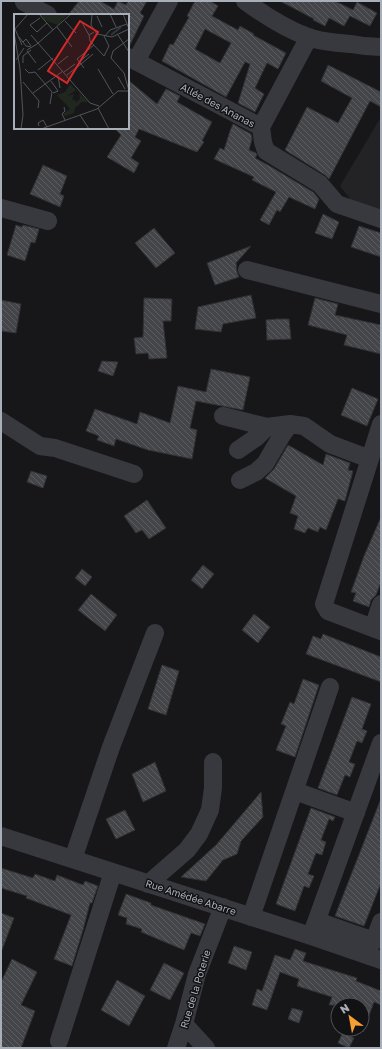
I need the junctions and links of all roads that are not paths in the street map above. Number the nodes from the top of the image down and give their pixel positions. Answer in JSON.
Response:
{"nodes":[{"id":1,"x":169,"y":1,"type":"edge"},
{"id":2,"x":244,"y":1,"type":"edge"},
{"id":3,"x":24,"y":2,"type":"dead end"},
{"id":4,"x":46,"y":14,"type":"edge"},
{"id":5,"x":309,"y":38,"type":"junction"},
{"id":6,"x":381,"y":47,"type":"edge"},
{"id":7,"x":132,"y":59,"type":"edge"},
{"id":8,"x":261,"y":127,"type":"junction"},
{"id":9,"x":1,"y":208,"type":"edge"},
{"id":10,"x":381,"y":219,"type":"edge"},
{"id":11,"x":48,"y":221,"type":"dead end"},
{"id":12,"x":247,"y":270,"type":"dead end"},
{"id":13,"x":381,"y":304,"type":"edge"},
{"id":14,"x":223,"y":416,"type":"dead end"},
{"id":15,"x":1,"y":421,"type":"edge"},
{"id":16,"x":290,"y":424,"type":"junction"},
{"id":17,"x":381,"y":424,"type":"edge"},
{"id":18,"x":267,"y":427,"type":"junction"},
{"id":19,"x":238,"y":450,"type":"dead end"},
{"id":20,"x":370,"y":459,"type":"junction"},
{"id":21,"x":134,"y":474,"type":"dead end"},
{"id":22,"x":240,"y":480,"type":"dead end"},
{"id":23,"x":381,"y":604,"type":"edge"},
{"id":24,"x":377,"y":629,"type":"edge"},
{"id":25,"x":155,"y":633,"type":"dead end"},
{"id":26,"x":330,"y":687,"type":"dead end"},
{"id":27,"x":381,"y":743,"type":"edge"},
{"id":28,"x":213,"y":762,"type":"dead end"},
{"id":29,"x":295,"y":791,"type":"junction"},
{"id":30,"x":356,"y":812,"type":"junction"},
{"id":31,"x":1,"y":836,"type":"edge"},
{"id":32,"x":73,"y":859,"type":"junction"},
{"id":33,"x":113,"y":872,"type":"junction"},
{"id":34,"x":148,"y":884,"type":"junction"},
{"id":35,"x":223,"y":908,"type":"junction"},
{"id":36,"x":251,"y":917,"type":"junction"},
{"id":37,"x":381,"y":922,"type":"edge"},
{"id":38,"x":314,"y":928,"type":"junction"},
{"id":39,"x":378,"y":942,"type":"edge"},
{"id":40,"x":381,"y":960,"type":"edge"},
{"id":41,"x":184,"y":1024,"type":"junction"},
{"id":42,"x":59,"y":1041,"type":"dead end"},
{"id":43,"x":176,"y":1048,"type":"edge"},
{"id":44,"x":206,"y":1048,"type":"edge"}],
"edges":[{"from":1,"to":7,"type":"street"},
{"from":2,"to":5,"type":"street"},
{"from":3,"to":4,"type":"street"},
{"from":5,"to":6,"type":"street"},
{"from":5,"to":8,"type":"street","name":"Allée des Ananas"},
{"from":7,"to":8,"type":"street","name":"Allée des Ananas"},
{"from":8,"to":10,"type":"street"},
{"from":9,"to":11,"type":"street"},
{"from":12,"to":13,"type":"street"},
{"from":14,"to":18,"type":"street"},
{"from":15,"to":21,"type":"street"},
{"from":16,"to":18,"type":"street"},
{"from":16,"to":20,"type":"street"},
{"from":16,"to":22,"type":"street"},
{"from":17,"to":20,"type":"street"},
{"from":18,"to":19,"type":"street"},
{"from":20,"to":24,"type":"street"},
{"from":23,"to":24,"type":"street"},
{"from":25,"to":32,"type":"street"},
{"from":26,"to":29,"type":"street"},
{"from":27,"to":30,"type":"street"},
{"from":28,"to":34,"type":"street"},
{"from":29,"to":30,"type":"street"},
{"from":29,"to":36,"type":"street"},
{"from":30,"to":38,"type":"street"},
{"from":31,"to":32,"type":"street","name":"Rue Amédée Abarre"},
{"from":32,"to":33,"type":"street","name":"Rue Amédée Abarre"},
{"from":33,"to":34,"type":"street","name":"Rue Amédée Abarre"},
{"from":33,"to":42,"type":"street"},
{"from":34,"to":35,"type":"street","name":"Rue Amédée Abarre"},
{"from":35,"to":36,"type":"street","name":"Rue Amédée Abarre"},
{"from":35,"to":41,"type":"street","name":"Rue de la Poterie"},
{"from":36,"to":38,"type":"street","name":"Rue Amédée Abarre"},
{"from":37,"to":39,"type":"street"},
{"from":38,"to":39,"type":"street"},
{"from":38,"to":40,"type":"street","name":"Rue Amédée Abarre"},
{"from":41,"to":43,"type":"street","name":"Rue de la Poterie"},
{"from":41,"to":44,"type":"street"}]}
